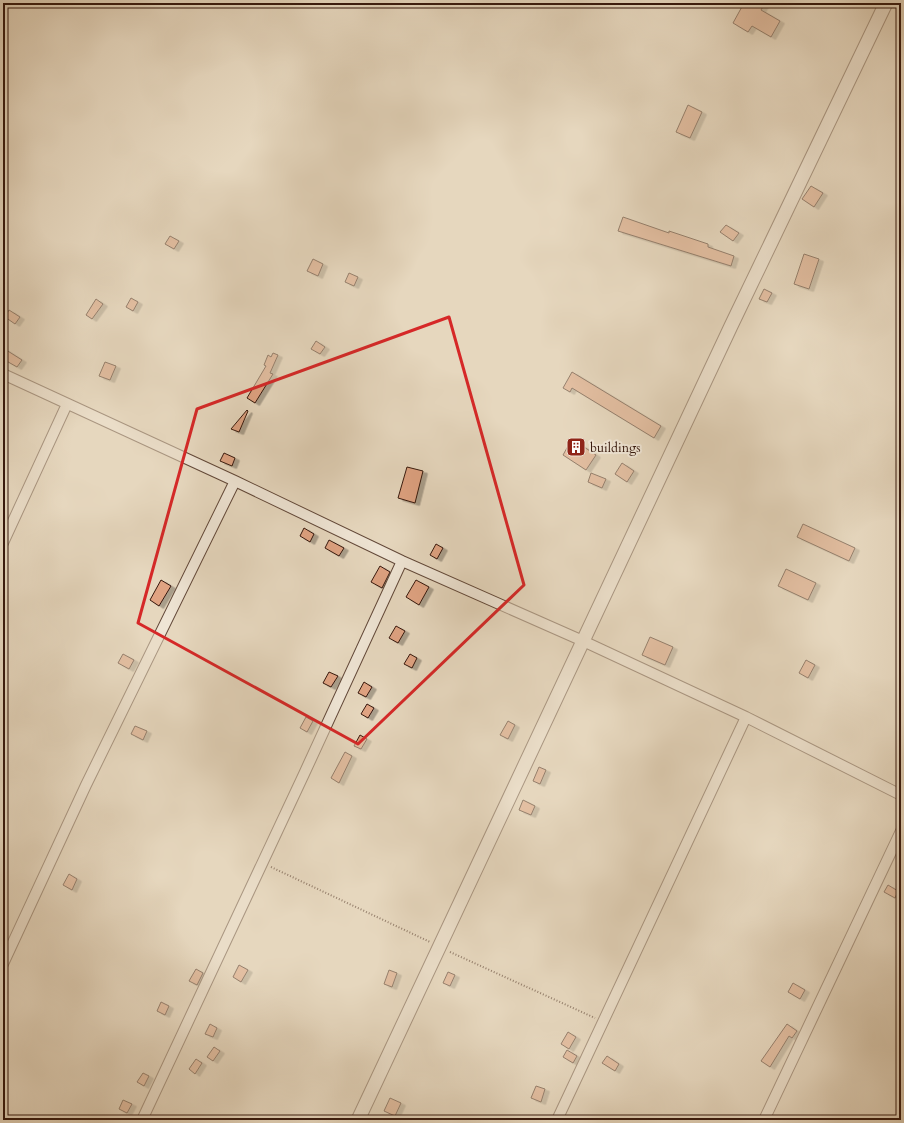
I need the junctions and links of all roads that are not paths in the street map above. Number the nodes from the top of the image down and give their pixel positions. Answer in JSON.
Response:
{"nodes":[{"id":1,"x":886,"y":3,"type":"edge"},
{"id":2,"x":3,"y":374,"type":"edge"},
{"id":3,"x":67,"y":404,"type":"junction"},
{"id":4,"x":235,"y":482,"type":"junction"},
{"id":5,"x":3,"y":544,"type":"edge"},
{"id":6,"x":402,"y":561,"type":"junction"},
{"id":7,"x":583,"y":641,"type":"junction"},
{"id":8,"x":746,"y":717,"type":"junction"},
{"id":9,"x":901,"y":795,"type":"edge"},
{"id":10,"x":901,"y":831,"type":"edge"},
{"id":11,"x":3,"y":964,"type":"edge"},
{"id":12,"x":142,"y":1120,"type":"edge"},
{"id":13,"x":358,"y":1120,"type":"edge"},
{"id":14,"x":558,"y":1120,"type":"edge"},
{"id":15,"x":764,"y":1120,"type":"edge"}],
"edges":[{"from":1,"to":7,"type":"street"},
{"from":2,"to":3,"type":"street"},
{"from":3,"to":4,"type":"street"},
{"from":3,"to":5,"type":"street"},
{"from":4,"to":6,"type":"street"},
{"from":4,"to":11,"type":"street"},
{"from":6,"to":7,"type":"street"},
{"from":6,"to":12,"type":"street"},
{"from":7,"to":8,"type":"street"},
{"from":7,"to":13,"type":"street"},
{"from":8,"to":9,"type":"street"},
{"from":8,"to":14,"type":"street"},
{"from":10,"to":15,"type":"street"}]}
